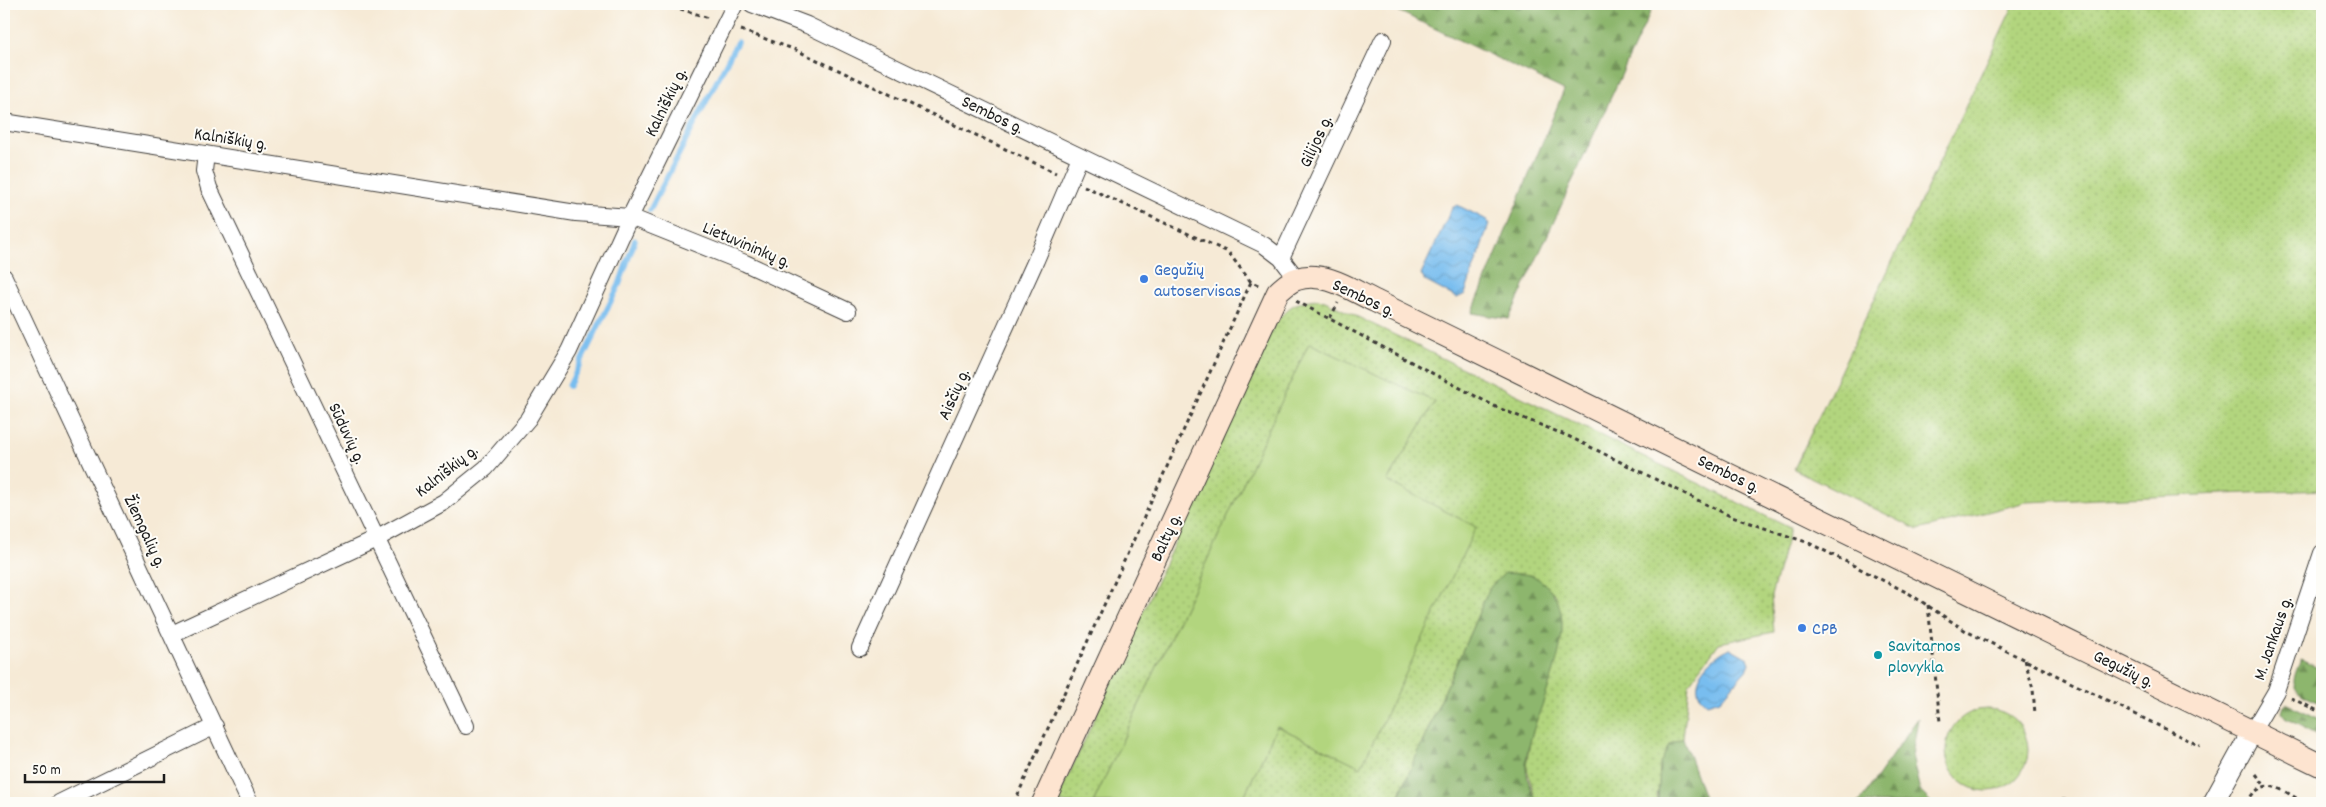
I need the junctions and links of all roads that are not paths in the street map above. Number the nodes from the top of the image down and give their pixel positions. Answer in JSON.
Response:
{"nodes":[{"id":1,"x":735,"y":4,"type":"edge"},
{"id":2,"x":752,"y":4,"type":"edge"},
{"id":3,"x":1383,"y":40,"type":"dead end"},
{"id":4,"x":4,"y":122,"type":"edge"},
{"id":5,"x":206,"y":154,"type":"junction"},
{"id":6,"x":1080,"y":157,"type":"junction"},
{"id":7,"x":630,"y":217,"type":"junction"},
{"id":8,"x":1282,"y":258,"type":"junction"},
{"id":9,"x":4,"y":277,"type":"edge"},
{"id":10,"x":1297,"y":278,"type":"junction"},
{"id":11,"x":848,"y":311,"type":"dead end"},
{"id":12,"x":376,"y":539,"type":"junction"},
{"id":13,"x":2322,"y":554,"type":"edge"},
{"id":14,"x":1926,"y":570,"type":"joint"},
{"id":15,"x":172,"y":634,"type":"junction"},
{"id":16,"x":860,"y":648,"type":"dead end"},
{"id":17,"x":215,"y":726,"type":"junction"},
{"id":18,"x":466,"y":726,"type":"dead end"},
{"id":19,"x":2252,"y":732,"type":"junction"},
{"id":20,"x":2322,"y":766,"type":"edge"},
{"id":21,"x":59,"y":803,"type":"edge"},
{"id":22,"x":250,"y":803,"type":"edge"},
{"id":23,"x":1043,"y":803,"type":"edge"},
{"id":24,"x":2213,"y":803,"type":"edge"}],
"edges":[{"from":1,"to":7,"type":"street","name":"Kalniškių g."},
{"from":2,"to":6,"type":"street","name":"Sembos g."},
{"from":3,"to":8,"type":"street","name":"Gilijos g."},
{"from":4,"to":5,"type":"street","name":"Kalniškių g."},
{"from":5,"to":7,"type":"street","name":"Kalniškių g."},
{"from":5,"to":12,"type":"street","name":"Sūduvių g."},
{"from":6,"to":8,"type":"street","name":"Sembos g."},
{"from":6,"to":16,"type":"street","name":"Aisčių g."},
{"from":7,"to":11,"type":"street","name":"Lietuvininkų g."},
{"from":7,"to":12,"type":"street","name":"Kalniškių g."},
{"from":8,"to":10,"type":"street","name":"Sembos g."},
{"from":9,"to":15,"type":"street","name":"Žiemgalių g."},
{"from":10,"to":14,"type":"main road","name":"Sembos g."},
{"from":10,"to":23,"type":"main road","name":"Baltų g."},
{"from":12,"to":15,"type":"street","name":"Kalniškių g."},
{"from":12,"to":18,"type":"street","name":"Sūduvių g."},
{"from":13,"to":19,"type":"street","name":"M. Jankaus g."},
{"from":14,"to":19,"type":"main road","name":"Gegužių g."},
{"from":15,"to":17,"type":"street","name":"Žiemgalių g."},
{"from":17,"to":21,"type":"street"},
{"from":17,"to":22,"type":"street","name":"Žiemgalių g."},
{"from":19,"to":20,"type":"main road","name":"Gegužių g."},
{"from":19,"to":24,"type":"street"}]}
